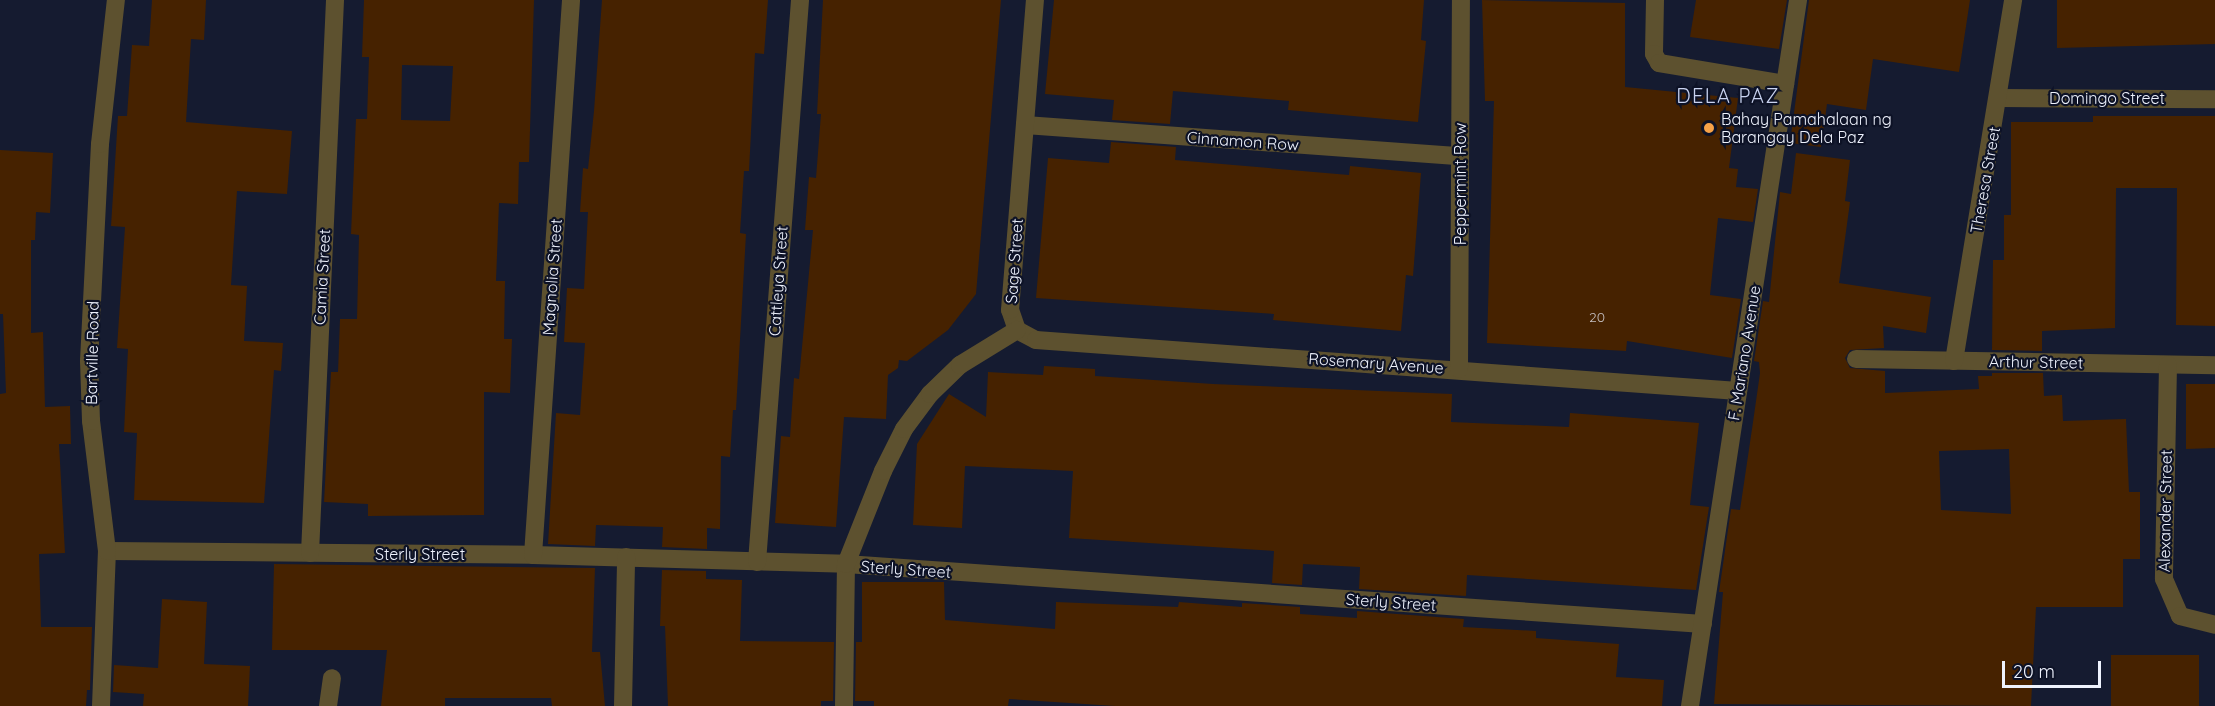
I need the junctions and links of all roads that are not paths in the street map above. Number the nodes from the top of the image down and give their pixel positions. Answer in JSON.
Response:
{"nodes":[{"id":1,"x":116,"y":0,"type":"edge"},
{"id":2,"x":335,"y":0,"type":"edge"},
{"id":3,"x":571,"y":0,"type":"edge"},
{"id":4,"x":800,"y":0,"type":"edge"},
{"id":5,"x":1035,"y":0,"type":"edge"},
{"id":6,"x":1461,"y":0,"type":"edge"},
{"id":7,"x":1655,"y":0,"type":"edge"},
{"id":8,"x":1798,"y":0,"type":"edge"},
{"id":9,"x":2013,"y":0,"type":"edge"},
{"id":10,"x":1785,"y":84,"type":"junction"},
{"id":11,"x":1999,"y":98,"type":"junction"},
{"id":12,"x":2215,"y":99,"type":"edge"},
{"id":13,"x":1025,"y":125,"type":"junction"},
{"id":14,"x":1460,"y":156,"type":"junction"},
{"id":15,"x":1017,"y":330,"type":"junction"},
{"id":16,"x":1856,"y":359,"type":"dead end"},
{"id":17,"x":1954,"y":361,"type":"junction"},
{"id":18,"x":2168,"y":365,"type":"junction"},
{"id":19,"x":2215,"y":365,"type":"edge"},
{"id":20,"x":1459,"y":369,"type":"junction"},
{"id":21,"x":1738,"y":391,"type":"junction"},
{"id":22,"x":107,"y":551,"type":"junction"},
{"id":23,"x":310,"y":554,"type":"junction"},
{"id":24,"x":533,"y":555,"type":"junction"},
{"id":25,"x":626,"y":557,"type":"junction"},
{"id":26,"x":757,"y":562,"type":"junction"},
{"id":27,"x":846,"y":564,"type":"junction"},
{"id":28,"x":1703,"y":624,"type":"junction"},
{"id":29,"x":2215,"y":625,"type":"edge"},
{"id":30,"x":332,"y":678,"type":"dead end"},
{"id":31,"x":101,"y":706,"type":"edge"},
{"id":32,"x":328,"y":706,"type":"edge"},
{"id":33,"x":622,"y":706,"type":"edge"},
{"id":34,"x":844,"y":706,"type":"edge"},
{"id":35,"x":1690,"y":706,"type":"edge"}],
"edges":[{"from":1,"to":22,"type":"street","name":"Bartville Road"},
{"from":2,"to":23,"type":"street","name":"Camia Street"},
{"from":3,"to":24,"type":"street","name":"Magnolia Street"},
{"from":4,"to":26,"type":"street","name":"Cattleya Street"},
{"from":5,"to":13,"type":"street","name":"Sage Street"},
{"from":6,"to":14,"type":"street","name":"Peppermint Row"},
{"from":7,"to":10,"type":"street"},
{"from":8,"to":10,"type":"street","name":"F. Mariano Avenue"},
{"from":9,"to":11,"type":"street","name":"Theresa Street"},
{"from":10,"to":21,"type":"street","name":"F. Mariano Avenue"},
{"from":11,"to":12,"type":"street","name":"Domingo Street"},
{"from":11,"to":17,"type":"street","name":"Theresa Street"},
{"from":13,"to":14,"type":"street","name":"Cinnamon Row"},
{"from":13,"to":15,"type":"street","name":"Sage Street"},
{"from":14,"to":20,"type":"street","name":"Peppermint Row"},
{"from":15,"to":20,"type":"street","name":"Rosemary Avenue"},
{"from":15,"to":27,"type":"street"},
{"from":16,"to":17,"type":"street","name":"Arthur Street"},
{"from":17,"to":18,"type":"street","name":"Arthur Street"},
{"from":18,"to":19,"type":"street","name":"Arthur Street"},
{"from":18,"to":29,"type":"street","name":"Alexander Street"},
{"from":20,"to":21,"type":"street","name":"Rosemary Avenue"},
{"from":21,"to":28,"type":"street","name":"F. Mariano Avenue"},
{"from":22,"to":23,"type":"street","name":"Sterly Street"},
{"from":22,"to":31,"type":"street","name":"Bartville Road"},
{"from":23,"to":24,"type":"street","name":"Sterly Street"},
{"from":24,"to":25,"type":"street","name":"Sterly Street"},
{"from":25,"to":26,"type":"street","name":"Sterly Street"},
{"from":25,"to":33,"type":"street"},
{"from":26,"to":27,"type":"street","name":"Sterly Street"},
{"from":27,"to":28,"type":"street","name":"Sterly Street"},
{"from":27,"to":34,"type":"street"},
{"from":28,"to":35,"type":"street","name":"F. Mariano Avenue"},
{"from":30,"to":32,"type":"street"}]}
